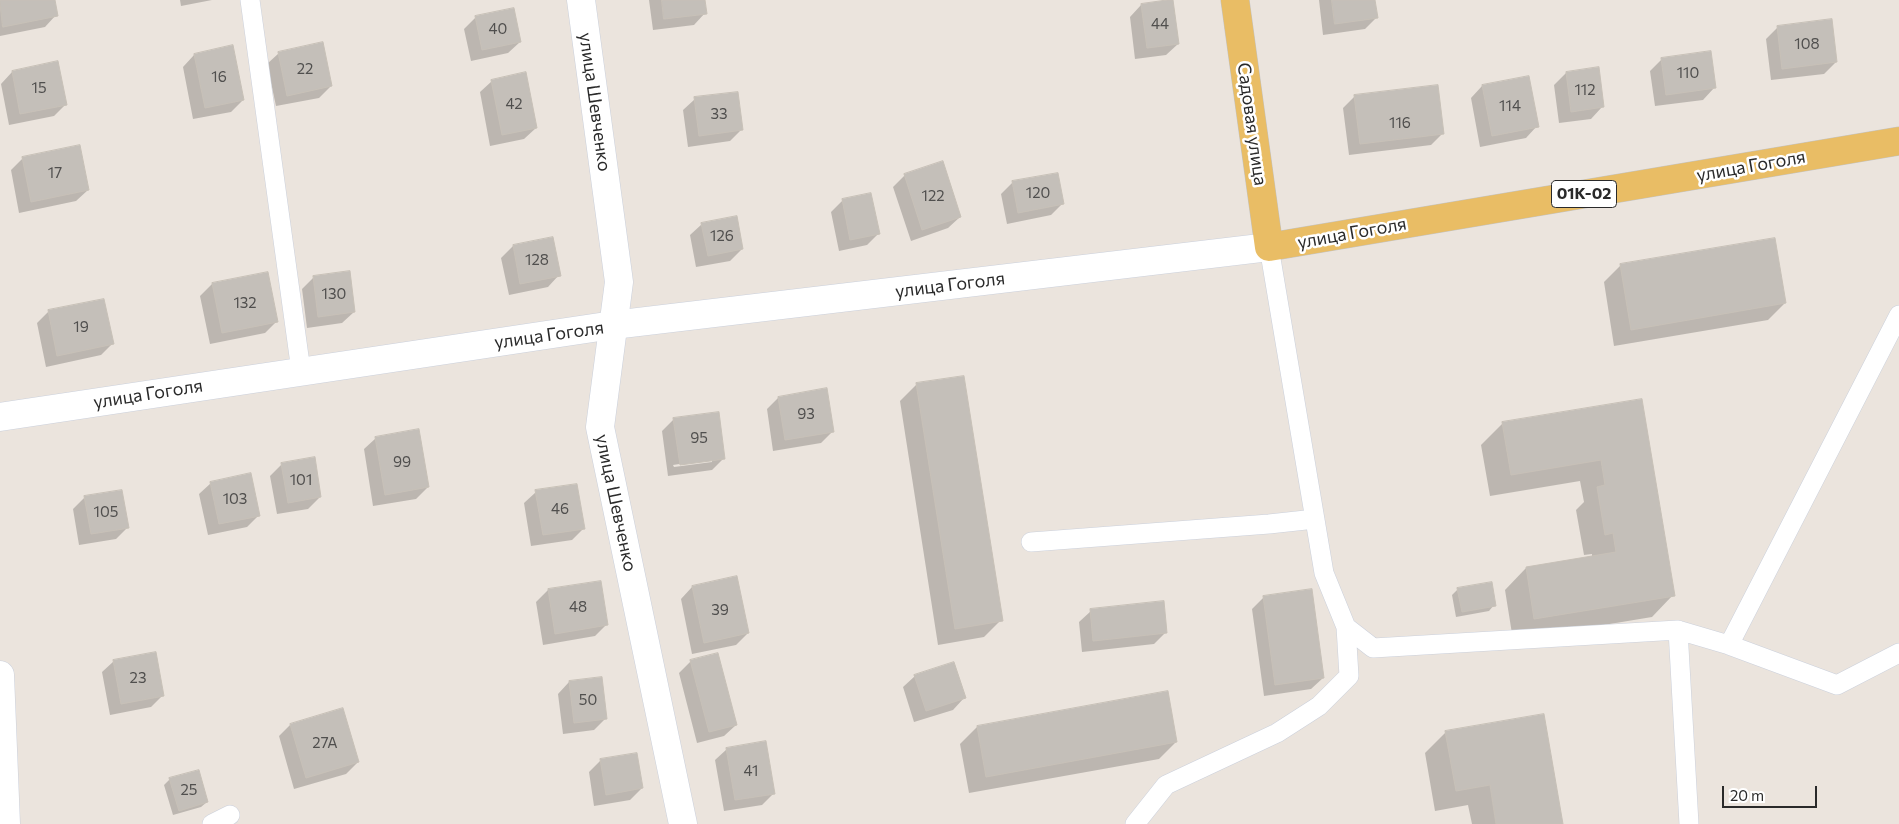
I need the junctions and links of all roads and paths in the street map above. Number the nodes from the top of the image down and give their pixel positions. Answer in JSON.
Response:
{"nodes":[{"id":1,"x":250,"y":0,"type":"edge"},
{"id":2,"x":581,"y":0,"type":"edge"},
{"id":3,"x":1235,"y":0,"type":"edge"},
{"id":4,"x":1899,"y":141,"type":"edge"},
{"id":5,"x":1269,"y":247,"type":"junction"},
{"id":6,"x":1899,"y":315,"type":"edge"},
{"id":7,"x":613,"y":325,"type":"junction"},
{"id":8,"x":301,"y":371,"type":"junction"},
{"id":9,"x":0,"y":417,"type":"edge"},
{"id":10,"x":1315,"y":519,"type":"junction"},
{"id":11,"x":1031,"y":542,"type":"dead end"},
{"id":12,"x":1346,"y":627,"type":"junction"},
{"id":13,"x":1678,"y":630,"type":"junction"},
{"id":14,"x":1729,"y":645,"type":"junction"},
{"id":15,"x":1899,"y":653,"type":"edge"},
{"id":16,"x":0,"y":675,"type":"edge"},
{"id":17,"x":230,"y":815,"type":"dead end"},
{"id":18,"x":6,"y":824,"type":"edge"},
{"id":19,"x":212,"y":824,"type":"edge"},
{"id":20,"x":683,"y":824,"type":"edge"},
{"id":21,"x":1135,"y":824,"type":"edge"},
{"id":22,"x":1689,"y":824,"type":"edge"}],
"edges":[{"from":1,"to":8,"type":"lane"},
{"from":2,"to":7,"type":"main road","name":"улица Шевченко"},
{"from":3,"to":5,"type":"main road","name":"Садовая улица"},
{"from":4,"to":5,"type":"main road","name":"улица Гоголя","number":"01К-02"},
{"from":5,"to":7,"type":"main road","name":"улица Гоголя"},
{"from":5,"to":10,"type":"lane"},
{"from":6,"to":14,"type":"lane"},
{"from":7,"to":8,"type":"main road","name":"улица Гоголя"},
{"from":7,"to":20,"type":"main road","name":"улица Шевченко"},
{"from":8,"to":9,"type":"main road","name":"улица Гоголя"},
{"from":10,"to":11,"type":"lane"},
{"from":10,"to":12,"type":"lane"},
{"from":12,"to":13,"type":"lane"},
{"from":12,"to":21,"type":"lane"},
{"from":13,"to":14,"type":"lane"},
{"from":13,"to":22,"type":"lane"},
{"from":14,"to":15,"type":"lane"},
{"from":16,"to":18,"type":"main road"},
{"from":17,"to":19,"type":"lane"}]}
